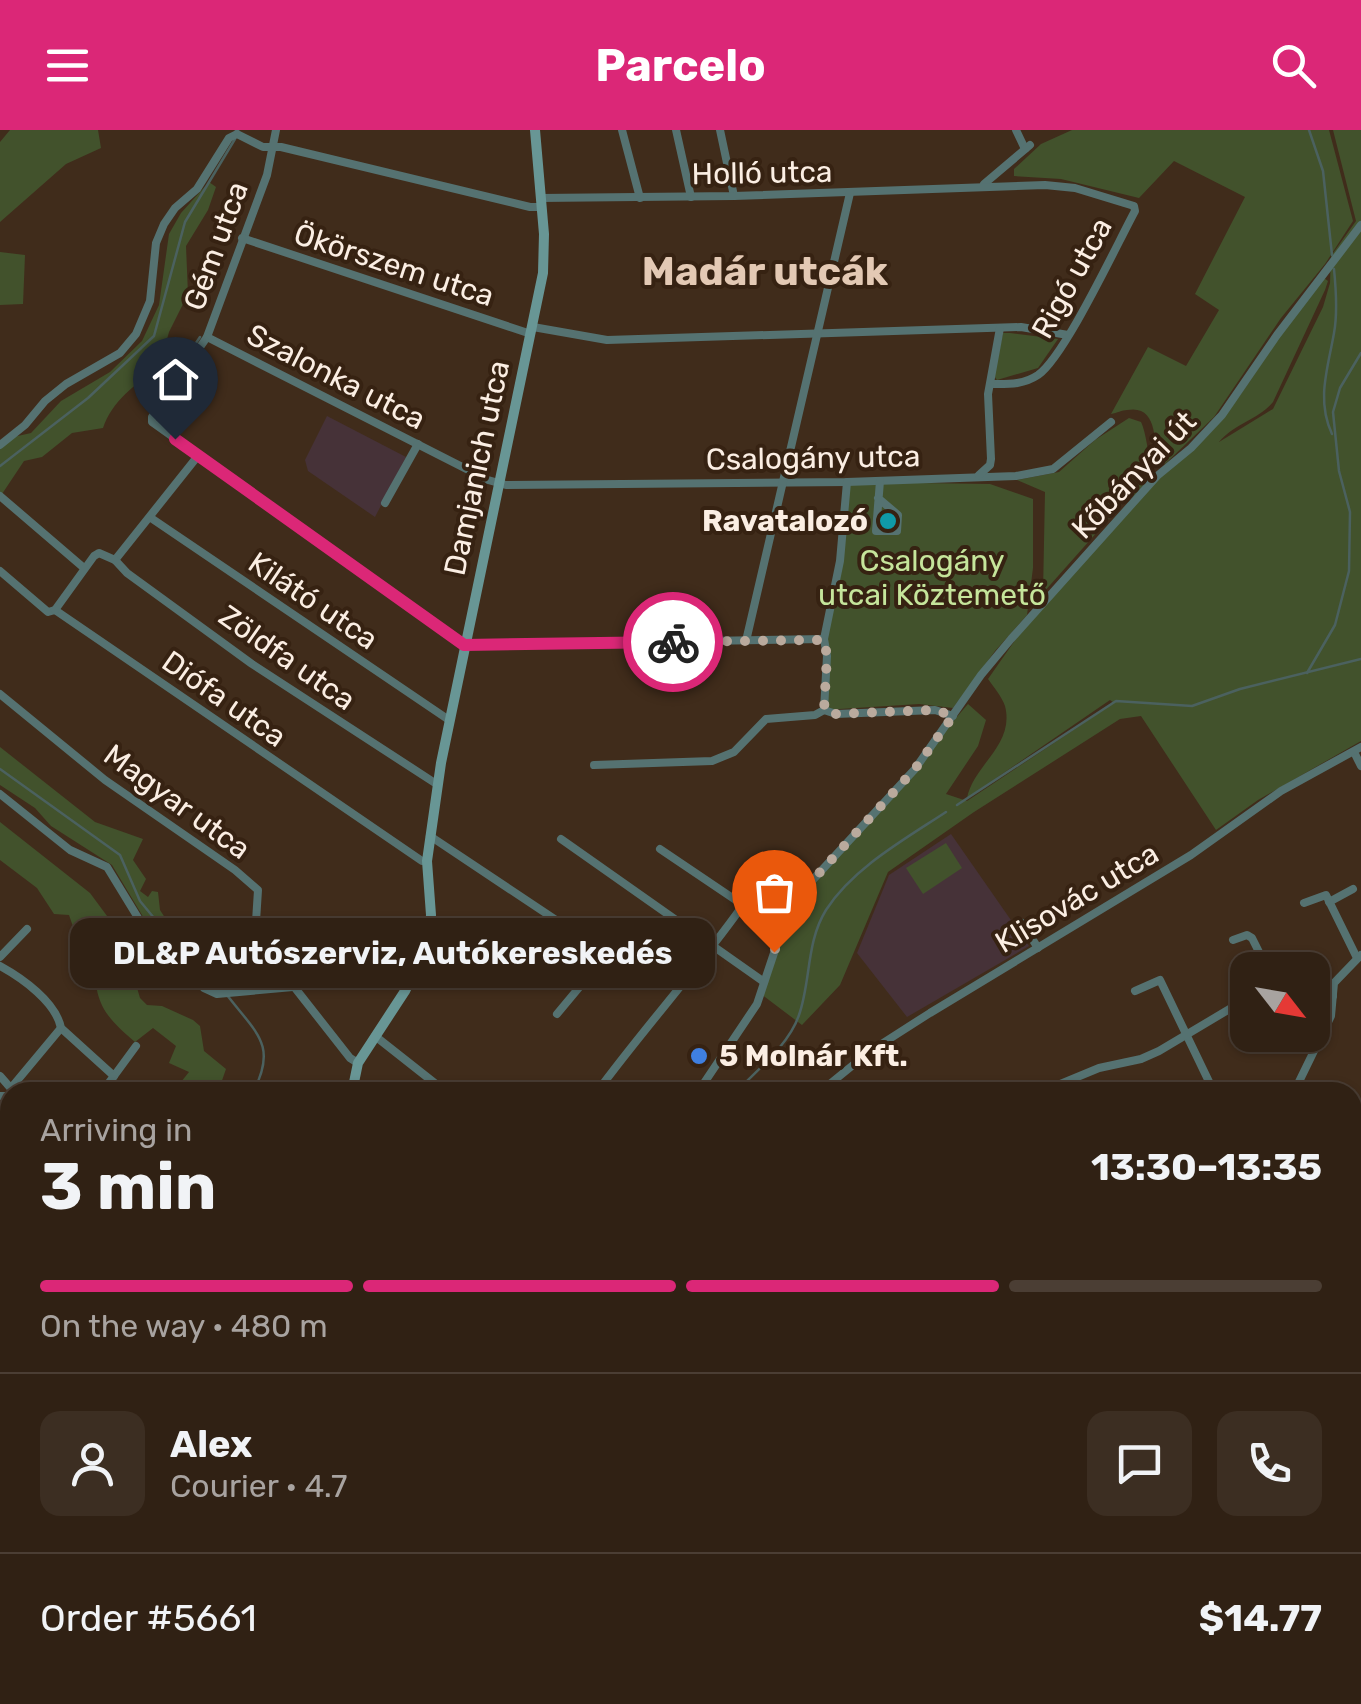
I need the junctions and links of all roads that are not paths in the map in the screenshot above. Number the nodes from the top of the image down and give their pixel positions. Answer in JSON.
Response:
{"nodes":[{"id":1,"x":276,"y":130,"type":"edge"},
{"id":2,"x":534,"y":130,"type":"edge"},
{"id":3,"x":622,"y":130,"type":"edge"},
{"id":4,"x":676,"y":130,"type":"edge"},
{"id":5,"x":720,"y":130,"type":"edge"},
{"id":6,"x":1016,"y":130,"type":"edge"},
{"id":7,"x":237,"y":132,"type":"edge"},
{"id":8,"x":273,"y":148,"type":"junction"},
{"id":9,"x":984,"y":184,"type":"junction"},
{"id":10,"x":850,"y":193,"type":"junction"},
{"id":11,"x":734,"y":196,"type":"junction"},
{"id":12,"x":692,"y":197,"type":"junction"},
{"id":13,"x":640,"y":198,"type":"junction"},
{"id":14,"x":541,"y":202,"type":"junction"},
{"id":15,"x":1135,"y":211,"type":"joint"},
{"id":16,"x":1361,"y":224,"type":"edge"},
{"id":17,"x":242,"y":238,"type":"junction"},
{"id":18,"x":1000,"y":328,"type":"junction"},
{"id":19,"x":532,"y":330,"type":"junction"},
{"id":20,"x":816,"y":335,"type":"junction"},
{"id":21,"x":1068,"y":335,"type":"junction"},
{"id":22,"x":207,"y":337,"type":"junction"},
{"id":23,"x":992,"y":384,"type":"junction"},
{"id":24,"x":1111,"y":422,"type":"dead end"},
{"id":25,"x":0,"y":444,"type":"edge"},
{"id":26,"x":418,"y":444,"type":"junction"},
{"id":27,"x":197,"y":456,"type":"junction"},
{"id":28,"x":979,"y":475,"type":"junction"},
{"id":29,"x":880,"y":481,"type":"junction"},
{"id":30,"x":847,"y":482,"type":"junction"},
{"id":31,"x":498,"y":483,"type":"junction"},
{"id":32,"x":785,"y":483,"type":"junction"},
{"id":33,"x":0,"y":496,"type":"edge"},
{"id":34,"x":878,"y":498,"type":"junction"},
{"id":35,"x":385,"y":503,"type":"dead end"},
{"id":36,"x":152,"y":518,"type":"junction"},
{"id":37,"x":115,"y":560,"type":"junction"},
{"id":38,"x":84,"y":568,"type":"junction"},
{"id":39,"x":0,"y":572,"type":"edge"},
{"id":40,"x":55,"y":610,"type":"junction"},
{"id":41,"x":824,"y":640,"type":"junction"},
{"id":42,"x":746,"y":641,"type":"junction"},
{"id":43,"x":464,"y":645,"type":"junction"},
{"id":44,"x":0,"y":694,"type":"edge"},
{"id":45,"x":824,"y":710,"type":"junction"},
{"id":46,"x":953,"y":716,"type":"junction"},
{"id":47,"x":449,"y":720,"type":"junction"},
{"id":48,"x":1357,"y":750,"type":"edge"},
{"id":49,"x":594,"y":765,"type":"dead end"},
{"id":50,"x":1361,"y":766,"type":"edge"},
{"id":51,"x":438,"y":786,"type":"junction"},
{"id":52,"x":0,"y":794,"type":"edge"},
{"id":53,"x":430,"y":836,"type":"junction"},
{"id":54,"x":560,"y":839,"type":"dead end"},
{"id":55,"x":660,"y":849,"type":"dead end"},
{"id":56,"x":427,"y":862,"type":"junction"},
{"id":57,"x":1353,"y":889,"type":"dead end"},
{"id":58,"x":1329,"y":902,"type":"junction"},
{"id":59,"x":1304,"y":904,"type":"dead end"},
{"id":60,"x":1022,"y":922,"type":"dead end"},
{"id":61,"x":26,"y":929,"type":"dead end"},
{"id":62,"x":619,"y":940,"type":"dead end"},
{"id":63,"x":1233,"y":940,"type":"dead end"},
{"id":64,"x":712,"y":948,"type":"junction"},
{"id":65,"x":1038,"y":948,"type":"junction"},
{"id":66,"x":1259,"y":952,"type":"edge"},
{"id":67,"x":607,"y":954,"type":"junction"},
{"id":68,"x":1359,"y":956,"type":"edge"},
{"id":69,"x":0,"y":957,"type":"edge"},
{"id":70,"x":0,"y":966,"type":"edge"},
{"id":71,"x":764,"y":982,"type":"junction"},
{"id":72,"x":293,"y":987,"type":"junction"},
{"id":73,"x":1136,"y":990,"type":"dead end"},
{"id":74,"x":1330,"y":996,"type":"edge"},
{"id":75,"x":1333,"y":996,"type":"junction"},
{"id":76,"x":1230,"y":1009,"type":"edge"},
{"id":77,"x":556,"y":1014,"type":"dead end"},
{"id":78,"x":62,"y":1028,"type":"junction"},
{"id":79,"x":1187,"y":1035,"type":"junction"},
{"id":80,"x":375,"y":1036,"type":"junction"},
{"id":81,"x":136,"y":1046,"type":"dead end"},
{"id":82,"x":358,"y":1062,"type":"junction"},
{"id":83,"x":114,"y":1076,"type":"junction"},
{"id":84,"x":20,"y":1082,"type":"edge"},
{"id":85,"x":110,"y":1082,"type":"edge"},
{"id":86,"x":354,"y":1082,"type":"edge"},
{"id":87,"x":433,"y":1082,"type":"edge"},
{"id":88,"x":605,"y":1082,"type":"edge"},
{"id":89,"x":705,"y":1082,"type":"edge"},
{"id":90,"x":832,"y":1082,"type":"edge"},
{"id":91,"x":1065,"y":1082,"type":"edge"},
{"id":92,"x":1209,"y":1082,"type":"edge"},
{"id":93,"x":1299,"y":1082,"type":"edge"}],
"edges":[{"from":1,"to":8,"type":"street","name":"Gém utca"},
{"from":2,"to":14,"type":"main road","name":"Damjanich utca"},
{"from":3,"to":13,"type":"street"},
{"from":4,"to":12,"type":"street"},
{"from":5,"to":11,"type":"street"},
{"from":6,"to":9,"type":"street"},
{"from":7,"to":8,"type":"street","name":"Holló utca"},
{"from":7,"to":25,"type":"street"},
{"from":8,"to":14,"type":"street","name":"Holló utca"},
{"from":8,"to":17,"type":"street","name":"Gém utca"},
{"from":9,"to":10,"type":"street","name":"Holló utca"},
{"from":9,"to":15,"type":"street","name":"Holló utca"},
{"from":10,"to":11,"type":"street","name":"Holló utca"},
{"from":10,"to":20,"type":"street"},
{"from":11,"to":12,"type":"street","name":"Holló utca"},
{"from":12,"to":13,"type":"street","name":"Holló utca"},
{"from":13,"to":14,"type":"street","name":"Holló utca"},
{"from":14,"to":19,"type":"main road","name":"Damjanich utca"},
{"from":15,"to":21,"type":"street","name":"Rigó utca"},
{"from":16,"to":46,"type":"street","name":"Kőbányai út"},
{"from":17,"to":19,"type":"street","name":"Ökörszem utca"},
{"from":17,"to":22,"type":"street","name":"Gém utca"},
{"from":18,"to":20,"type":"street","name":"Ökörszem utca"},
{"from":18,"to":21,"type":"street","name":"Ökörszem utca"},
{"from":18,"to":23,"type":"street"},
{"from":19,"to":20,"type":"street","name":"Ökörszem utca"},
{"from":19,"to":31,"type":"main road","name":"Damjanich utca"},
{"from":20,"to":32,"type":"street"},
{"from":21,"to":23,"type":"street","name":"Rigó utca"},
{"from":22,"to":26,"type":"street","name":"Szalonka utca"},
{"from":22,"to":27,"type":"street","name":"Gém utca"},
{"from":23,"to":28,"type":"street"},
{"from":24,"to":28,"type":"street","name":"Csalogány utca"},
{"from":26,"to":31,"type":"street","name":"Szalonka utca"},
{"from":26,"to":35,"type":"street"},
{"from":27,"to":36,"type":"street"},
{"from":27,"to":43,"type":"street"},
{"from":28,"to":29,"type":"street","name":"Csalogány utca"},
{"from":29,"to":30,"type":"street","name":"Csalogány utca"},
{"from":29,"to":34,"type":"street"},
{"from":30,"to":32,"type":"street","name":"Csalogány utca"},
{"from":30,"to":41,"type":"street"},
{"from":31,"to":32,"type":"street","name":"Csalogány utca"},
{"from":31,"to":43,"type":"main road","name":"Damjanich utca"},
{"from":32,"to":42,"type":"street"},
{"from":33,"to":38,"type":"street"},
{"from":34,"to":34,"type":"street"},
{"from":36,"to":37,"type":"street"},
{"from":36,"to":47,"type":"street","name":"Kilátó utca"},
{"from":37,"to":38,"type":"street"},
{"from":37,"to":51,"type":"street","name":"Zöldfa utca"},
{"from":38,"to":40,"type":"street"},
{"from":39,"to":40,"type":"street","name":"Diófa utca"},
{"from":40,"to":56,"type":"street","name":"Diófa utca"},
{"from":41,"to":42,"type":"street"},
{"from":41,"to":45,"type":"street"},
{"from":42,"to":43,"type":"street"},
{"from":43,"to":47,"type":"main road","name":"Damjanich utca"},
{"from":44,"to":72,"type":"street","name":"Magyar utca"},
{"from":45,"to":46,"type":"street"},
{"from":45,"to":49,"type":"street"},
{"from":46,"to":71,"type":"street","name":"Kőbányai út"},
{"from":47,"to":51,"type":"main road","name":"Damjanich utca"},
{"from":48,"to":50,"type":"street"},
{"from":48,"to":65,"type":"street","name":"Klisovác utca"},
{"from":51,"to":53,"type":"main road","name":"Damjanich utca"},
{"from":52,"to":72,"type":"street"},
{"from":53,"to":56,"type":"main road","name":"Damjanich utca"},
{"from":53,"to":67,"type":"street"},
{"from":54,"to":64,"type":"street"},
{"from":55,"to":64,"type":"street"},
{"from":56,"to":80,"type":"main road","name":"Damjanich utca"},
{"from":57,"to":58,"type":"street"},
{"from":58,"to":59,"type":"street"},
{"from":58,"to":68,"type":"street"},
{"from":60,"to":65,"type":"street"},
{"from":61,"to":69,"type":"street"},
{"from":62,"to":67,"type":"street"},
{"from":63,"to":66,"type":"street"},
{"from":64,"to":71,"type":"street"},
{"from":64,"to":88,"type":"street"},
{"from":65,"to":90,"type":"street","name":"Klisovác utca"},
{"from":67,"to":77,"type":"street"},
{"from":68,"to":75,"type":"street"},
{"from":70,"to":78,"type":"street"},
{"from":71,"to":89,"type":"street","name":"Kőbányai út"},
{"from":72,"to":82,"type":"street","name":"Magyar utca"},
{"from":73,"to":79,"type":"street"},
{"from":74,"to":75,"type":"street"},
{"from":75,"to":93,"type":"street"},
{"from":76,"to":79,"type":"street"},
{"from":78,"to":83,"type":"street"},
{"from":78,"to":84,"type":"street"},
{"from":79,"to":91,"type":"street"},
{"from":79,"to":92,"type":"street"},
{"from":80,"to":82,"type":"main road","name":"Damjanich utca"},
{"from":80,"to":87,"type":"street"},
{"from":81,"to":83,"type":"street"},
{"from":82,"to":86,"type":"main road","name":"Damjanich utca"},
{"from":83,"to":85,"type":"street"}]}
